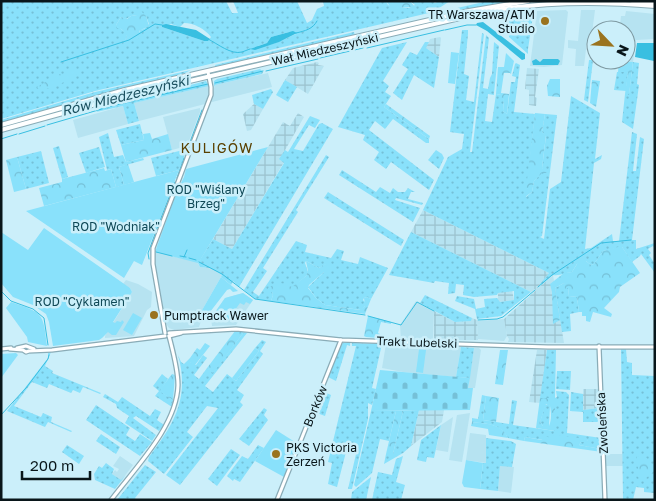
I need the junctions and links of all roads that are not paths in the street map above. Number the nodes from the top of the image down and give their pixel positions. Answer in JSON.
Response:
{"nodes":[{"id":1,"x":528,"y":1,"type":"edge"},
{"id":2,"x":632,"y":1,"type":"edge"},
{"id":3,"x":655,"y":5,"type":"edge"},
{"id":4,"x":466,"y":14,"type":"junction"},
{"id":5,"x":209,"y":74,"type":"junction"},
{"id":6,"x":1,"y":125,"type":"edge"},
{"id":7,"x":1,"y":130,"type":"edge"},
{"id":8,"x":167,"y":335,"type":"junction"},
{"id":9,"x":341,"y":340,"type":"junction"},
{"id":10,"x":599,"y":346,"type":"junction"},
{"id":11,"x":655,"y":347,"type":"edge"},
{"id":12,"x":1,"y":349,"type":"edge"},
{"id":13,"x":111,"y":500,"type":"edge"},
{"id":14,"x":277,"y":500,"type":"edge"},
{"id":15,"x":605,"y":500,"type":"edge"}],
"edges":[{"from":1,"to":4,"type":"main road","name":"Wał Miedzeszyński"},
{"from":2,"to":3,"type":"main road","name":"Wał Miedzeszyński"},
{"from":3,"to":4,"type":"main road","name":"Wał Miedzeszyński"},
{"from":4,"to":5,"type":"main road","name":"Wał Miedzeszyński"},
{"from":5,"to":6,"type":"main road","name":"Wał Miedzeszyński"},
{"from":5,"to":7,"type":"main road","name":"Wał Miedzeszyński"},
{"from":5,"to":8,"type":"street"},
{"from":8,"to":9,"type":"street","name":"Trakt Lubelski"},
{"from":8,"to":12,"type":"street","name":"Trakt Lubelski"},
{"from":8,"to":13,"type":"street"},
{"from":9,"to":10,"type":"street","name":"Trakt Lubelski"},
{"from":9,"to":14,"type":"street","name":"Borków"},
{"from":10,"to":11,"type":"street","name":"Trakt Lubelski"},
{"from":10,"to":15,"type":"street","name":"Zwoleńska"}]}
